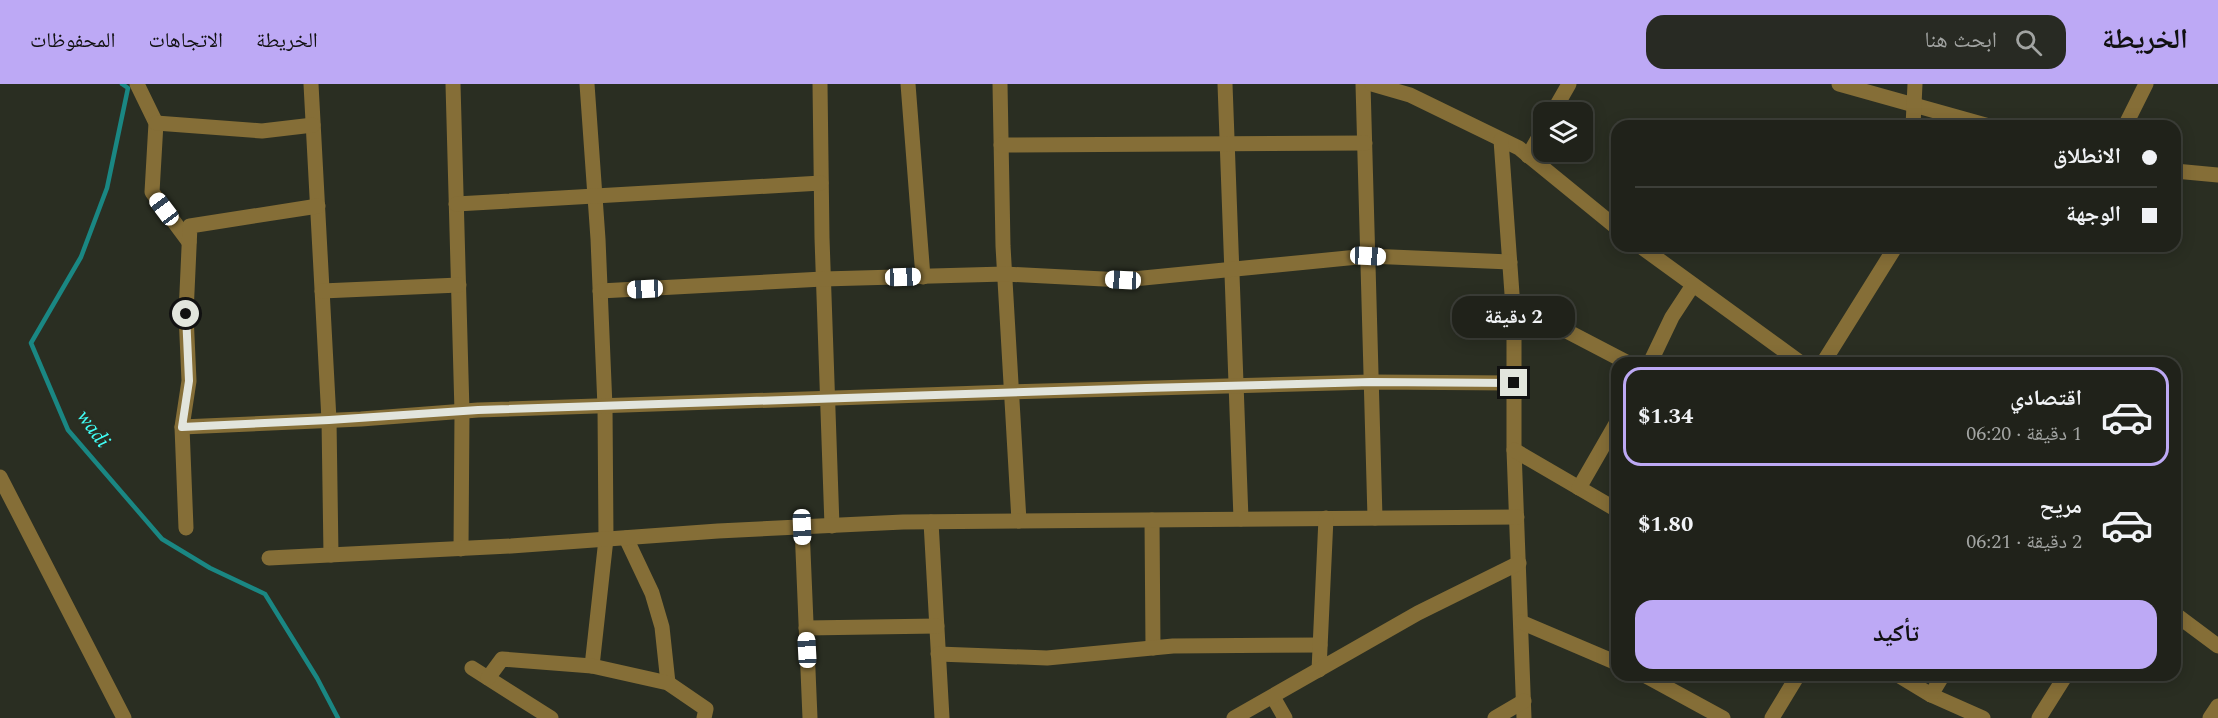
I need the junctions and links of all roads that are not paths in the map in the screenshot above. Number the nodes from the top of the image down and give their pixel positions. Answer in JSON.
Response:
{"nodes":[{"id":1,"x":137,"y":84,"type":"edge"},
{"id":2,"x":311,"y":84,"type":"edge"},
{"id":3,"x":453,"y":84,"type":"edge"},
{"id":4,"x":587,"y":84,"type":"edge"},
{"id":5,"x":820,"y":84,"type":"edge"},
{"id":6,"x":908,"y":84,"type":"edge"},
{"id":7,"x":1000,"y":84,"type":"edge"},
{"id":8,"x":1225,"y":84,"type":"edge"},
{"id":9,"x":1363,"y":84,"type":"edge"},
{"id":10,"x":1569,"y":84,"type":"edge"},
{"id":11,"x":1839,"y":84,"type":"edge"},
{"id":12,"x":1915,"y":84,"type":"edge"},
{"id":13,"x":2146,"y":84,"type":"edge"},
{"id":14,"x":1378,"y":85,"type":"edge"},
{"id":15,"x":1559,"y":102,"type":"edge"},
{"id":16,"x":1914,"y":104,"type":"junction"},
{"id":17,"x":1913,"y":120,"type":"edge"},
{"id":18,"x":1969,"y":120,"type":"edge"},
{"id":19,"x":2128,"y":120,"type":"edge"},
{"id":20,"x":156,"y":123,"type":"junction"},
{"id":21,"x":313,"y":125,"type":"junction"},
{"id":22,"x":1501,"y":140,"type":"junction"},
{"id":23,"x":1533,"y":141,"type":"edge"},
{"id":24,"x":1227,"y":143,"type":"junction"},
{"id":25,"x":1365,"y":143,"type":"junction"},
{"id":26,"x":1001,"y":145,"type":"junction"},
{"id":27,"x":1523,"y":152,"type":"junction"},
{"id":28,"x":2181,"y":172,"type":"edge"},
{"id":29,"x":2218,"y":175,"type":"edge"},
{"id":30,"x":821,"y":183,"type":"junction"},
{"id":31,"x":595,"y":195,"type":"junction"},
{"id":32,"x":456,"y":204,"type":"junction"},
{"id":33,"x":318,"y":206,"type":"junction"},
{"id":34,"x":1611,"y":223,"type":"edge"},
{"id":35,"x":189,"y":242,"type":"junction"},
{"id":36,"x":1648,"y":252,"type":"edge"},
{"id":37,"x":1892,"y":252,"type":"edge"},
{"id":38,"x":1368,"y":256,"type":"junction"},
{"id":39,"x":1510,"y":262,"type":"junction"},
{"id":40,"x":1232,"y":268,"type":"junction"},
{"id":41,"x":1005,"y":274,"type":"junction"},
{"id":42,"x":923,"y":277,"type":"junction"},
{"id":43,"x":823,"y":279,"type":"junction"},
{"id":44,"x":459,"y":285,"type":"junction"},
{"id":45,"x":1693,"y":285,"type":"junction"},
{"id":46,"x":322,"y":291,"type":"junction"},
{"id":47,"x":600,"y":291,"type":"junction"},
{"id":48,"x":1513,"y":303,"type":"junction"},
{"id":49,"x":1616,"y":357,"type":"edge"},
{"id":50,"x":1653,"y":357,"type":"edge"},
{"id":51,"x":1793,"y":357,"type":"edge"},
{"id":52,"x":1826,"y":357,"type":"edge"},
{"id":53,"x":1371,"y":382,"type":"junction"},
{"id":54,"x":1514,"y":383,"type":"junction"},
{"id":55,"x":1236,"y":385,"type":"junction"},
{"id":56,"x":1011,"y":392,"type":"junction"},
{"id":57,"x":826,"y":399,"type":"junction"},
{"id":58,"x":605,"y":407,"type":"junction"},
{"id":59,"x":462,"y":411,"type":"junction"},
{"id":60,"x":329,"y":420,"type":"junction"},
{"id":61,"x":182,"y":427,"type":"junction"},
{"id":62,"x":1611,"y":432,"type":"edge"},
{"id":63,"x":1514,"y":450,"type":"junction"},
{"id":64,"x":0,"y":477,"type":"edge"},
{"id":65,"x":1579,"y":488,"type":"junction"},
{"id":66,"x":1611,"y":507,"type":"edge"},
{"id":67,"x":1517,"y":517,"type":"junction"},
{"id":68,"x":1326,"y":518,"type":"junction"},
{"id":69,"x":1375,"y":518,"type":"junction"},
{"id":70,"x":1241,"y":519,"type":"junction"},
{"id":71,"x":1152,"y":520,"type":"junction"},
{"id":72,"x":1018,"y":521,"type":"junction"},
{"id":73,"x":931,"y":522,"type":"junction"},
{"id":74,"x":832,"y":526,"type":"junction"},
{"id":75,"x":802,"y":527,"type":"junction"},
{"id":76,"x":186,"y":528,"type":"dead end"},
{"id":77,"x":626,"y":538,"type":"junction"},
{"id":78,"x":606,"y":539,"type":"junction"},
{"id":79,"x":461,"y":549,"type":"junction"},
{"id":80,"x":331,"y":555,"type":"junction"},
{"id":81,"x":269,"y":558,"type":"dead end"},
{"id":82,"x":1519,"y":563,"type":"junction"},
{"id":83,"x":2181,"y":618,"type":"edge"},
{"id":84,"x":1521,"y":622,"type":"junction"},
{"id":85,"x":937,"y":626,"type":"junction"},
{"id":86,"x":806,"y":628,"type":"junction"},
{"id":87,"x":1320,"y":645,"type":"junction"},
{"id":88,"x":2218,"y":646,"type":"edge"},
{"id":89,"x":1153,"y":648,"type":"junction"},
{"id":90,"x":938,"y":654,"type":"junction"},
{"id":91,"x":1611,"y":660,"type":"edge"},
{"id":92,"x":592,"y":666,"type":"junction"},
{"id":93,"x":472,"y":668,"type":"dead end"},
{"id":94,"x":1319,"y":670,"type":"junction"},
{"id":95,"x":488,"y":678,"type":"junction"},
{"id":96,"x":1655,"y":681,"type":"edge"},
{"id":97,"x":1794,"y":681,"type":"edge"},
{"id":98,"x":1908,"y":681,"type":"edge"},
{"id":99,"x":1939,"y":681,"type":"edge"},
{"id":100,"x":2062,"y":681,"type":"edge"},
{"id":101,"x":668,"y":683,"type":"junction"},
{"id":102,"x":1931,"y":694,"type":"junction"},
{"id":103,"x":1273,"y":697,"type":"junction"},
{"id":104,"x":1524,"y":702,"type":"junction"},
{"id":105,"x":2218,"y":706,"type":"edge"},
{"id":106,"x":124,"y":718,"type":"edge"},
{"id":107,"x":551,"y":718,"type":"edge"},
{"id":108,"x":704,"y":718,"type":"edge"},
{"id":109,"x":810,"y":718,"type":"edge"},
{"id":110,"x":942,"y":718,"type":"edge"},
{"id":111,"x":1234,"y":718,"type":"edge"},
{"id":112,"x":1285,"y":718,"type":"edge"},
{"id":113,"x":1495,"y":718,"type":"edge"},
{"id":114,"x":1524,"y":718,"type":"edge"},
{"id":115,"x":1723,"y":718,"type":"edge"},
{"id":116,"x":1772,"y":718,"type":"edge"},
{"id":117,"x":1983,"y":718,"type":"edge"},
{"id":118,"x":2039,"y":718,"type":"edge"},
{"id":119,"x":2210,"y":718,"type":"edge"}],
"edges":[{"from":1,"to":20,"type":"street"},
{"from":2,"to":21,"type":"street"},
{"from":3,"to":32,"type":"street"},
{"from":4,"to":31,"type":"street"},
{"from":5,"to":30,"type":"street"},
{"from":6,"to":42,"type":"street"},
{"from":7,"to":26,"type":"street"},
{"from":8,"to":24,"type":"street"},
{"from":9,"to":25,"type":"street"},
{"from":10,"to":15,"type":"street"},
{"from":11,"to":16,"type":"street"},
{"from":12,"to":16,"type":"street"},
{"from":13,"to":19,"type":"street"},
{"from":14,"to":22,"type":"street"},
{"from":16,"to":17,"type":"street"},
{"from":16,"to":18,"type":"street"},
{"from":20,"to":21,"type":"street"},
{"from":20,"to":35,"type":"street"},
{"from":21,"to":33,"type":"street"},
{"from":22,"to":27,"type":"street"},
{"from":22,"to":39,"type":"street"},
{"from":23,"to":27,"type":"street"},
{"from":24,"to":25,"type":"street"},
{"from":24,"to":26,"type":"street"},
{"from":24,"to":40,"type":"street"},
{"from":25,"to":38,"type":"street"},
{"from":26,"to":41,"type":"street"},
{"from":27,"to":34,"type":"street"},
{"from":28,"to":29,"type":"street"},
{"from":30,"to":31,"type":"street"},
{"from":30,"to":43,"type":"street"},
{"from":31,"to":32,"type":"street"},
{"from":31,"to":47,"type":"street"},
{"from":32,"to":44,"type":"street"},
{"from":33,"to":35,"type":"street"},
{"from":33,"to":46,"type":"street"},
{"from":35,"to":61,"type":"street"},
{"from":36,"to":45,"type":"street"},
{"from":37,"to":52,"type":"street"},
{"from":38,"to":39,"type":"street"},
{"from":38,"to":40,"type":"street"},
{"from":38,"to":53,"type":"street"},
{"from":39,"to":48,"type":"street"},
{"from":40,"to":41,"type":"street"},
{"from":40,"to":55,"type":"street"},
{"from":41,"to":42,"type":"street"},
{"from":41,"to":56,"type":"street"},
{"from":42,"to":43,"type":"street"},
{"from":43,"to":47,"type":"street"},
{"from":43,"to":57,"type":"street"},
{"from":44,"to":46,"type":"street"},
{"from":44,"to":59,"type":"street"},
{"from":45,"to":50,"type":"street"},
{"from":45,"to":51,"type":"street"},
{"from":46,"to":60,"type":"street"},
{"from":47,"to":58,"type":"street"},
{"from":48,"to":49,"type":"street"},
{"from":48,"to":54,"type":"street"},
{"from":53,"to":54,"type":"street"},
{"from":53,"to":55,"type":"street"},
{"from":53,"to":69,"type":"street"},
{"from":54,"to":63,"type":"street"},
{"from":55,"to":56,"type":"street"},
{"from":55,"to":70,"type":"street"},
{"from":56,"to":57,"type":"street"},
{"from":56,"to":72,"type":"street"},
{"from":57,"to":58,"type":"street"},
{"from":57,"to":74,"type":"street"},
{"from":58,"to":59,"type":"street"},
{"from":58,"to":78,"type":"street"},
{"from":59,"to":60,"type":"street"},
{"from":59,"to":79,"type":"street"},
{"from":60,"to":61,"type":"street"},
{"from":60,"to":80,"type":"street"},
{"from":61,"to":76,"type":"street"},
{"from":62,"to":65,"type":"street"},
{"from":63,"to":65,"type":"street"},
{"from":63,"to":67,"type":"street"},
{"from":64,"to":106,"type":"street"},
{"from":65,"to":66,"type":"street"},
{"from":67,"to":69,"type":"street"},
{"from":67,"to":82,"type":"street"},
{"from":68,"to":69,"type":"street"},
{"from":68,"to":70,"type":"street"},
{"from":68,"to":87,"type":"street"},
{"from":70,"to":71,"type":"street"},
{"from":71,"to":72,"type":"street"},
{"from":71,"to":89,"type":"street"},
{"from":72,"to":73,"type":"street"},
{"from":73,"to":74,"type":"street"},
{"from":73,"to":85,"type":"street"},
{"from":74,"to":75,"type":"street"},
{"from":75,"to":77,"type":"street"},
{"from":75,"to":86,"type":"street"},
{"from":77,"to":78,"type":"street"},
{"from":77,"to":101,"type":"street"},
{"from":78,"to":79,"type":"street"},
{"from":78,"to":92,"type":"street"},
{"from":79,"to":80,"type":"street"},
{"from":80,"to":81,"type":"street"},
{"from":82,"to":84,"type":"street"},
{"from":82,"to":94,"type":"street"},
{"from":83,"to":88,"type":"street"},
{"from":84,"to":91,"type":"street"},
{"from":84,"to":104,"type":"street"},
{"from":85,"to":86,"type":"street"},
{"from":85,"to":90,"type":"street"},
{"from":86,"to":109,"type":"street"},
{"from":87,"to":89,"type":"street"},
{"from":87,"to":94,"type":"street"},
{"from":89,"to":90,"type":"street"},
{"from":90,"to":110,"type":"street"},
{"from":92,"to":95,"type":"street"},
{"from":92,"to":101,"type":"street"},
{"from":93,"to":95,"type":"street"},
{"from":94,"to":103,"type":"street"},
{"from":95,"to":107,"type":"street"},
{"from":96,"to":115,"type":"street"},
{"from":97,"to":116,"type":"street"},
{"from":98,"to":102,"type":"street"},
{"from":99,"to":102,"type":"street"},
{"from":100,"to":118,"type":"street"},
{"from":101,"to":108,"type":"street"},
{"from":102,"to":117,"type":"street"},
{"from":103,"to":111,"type":"street"},
{"from":103,"to":112,"type":"street"},
{"from":104,"to":113,"type":"street"},
{"from":104,"to":114,"type":"street"},
{"from":105,"to":119,"type":"street"}]}
